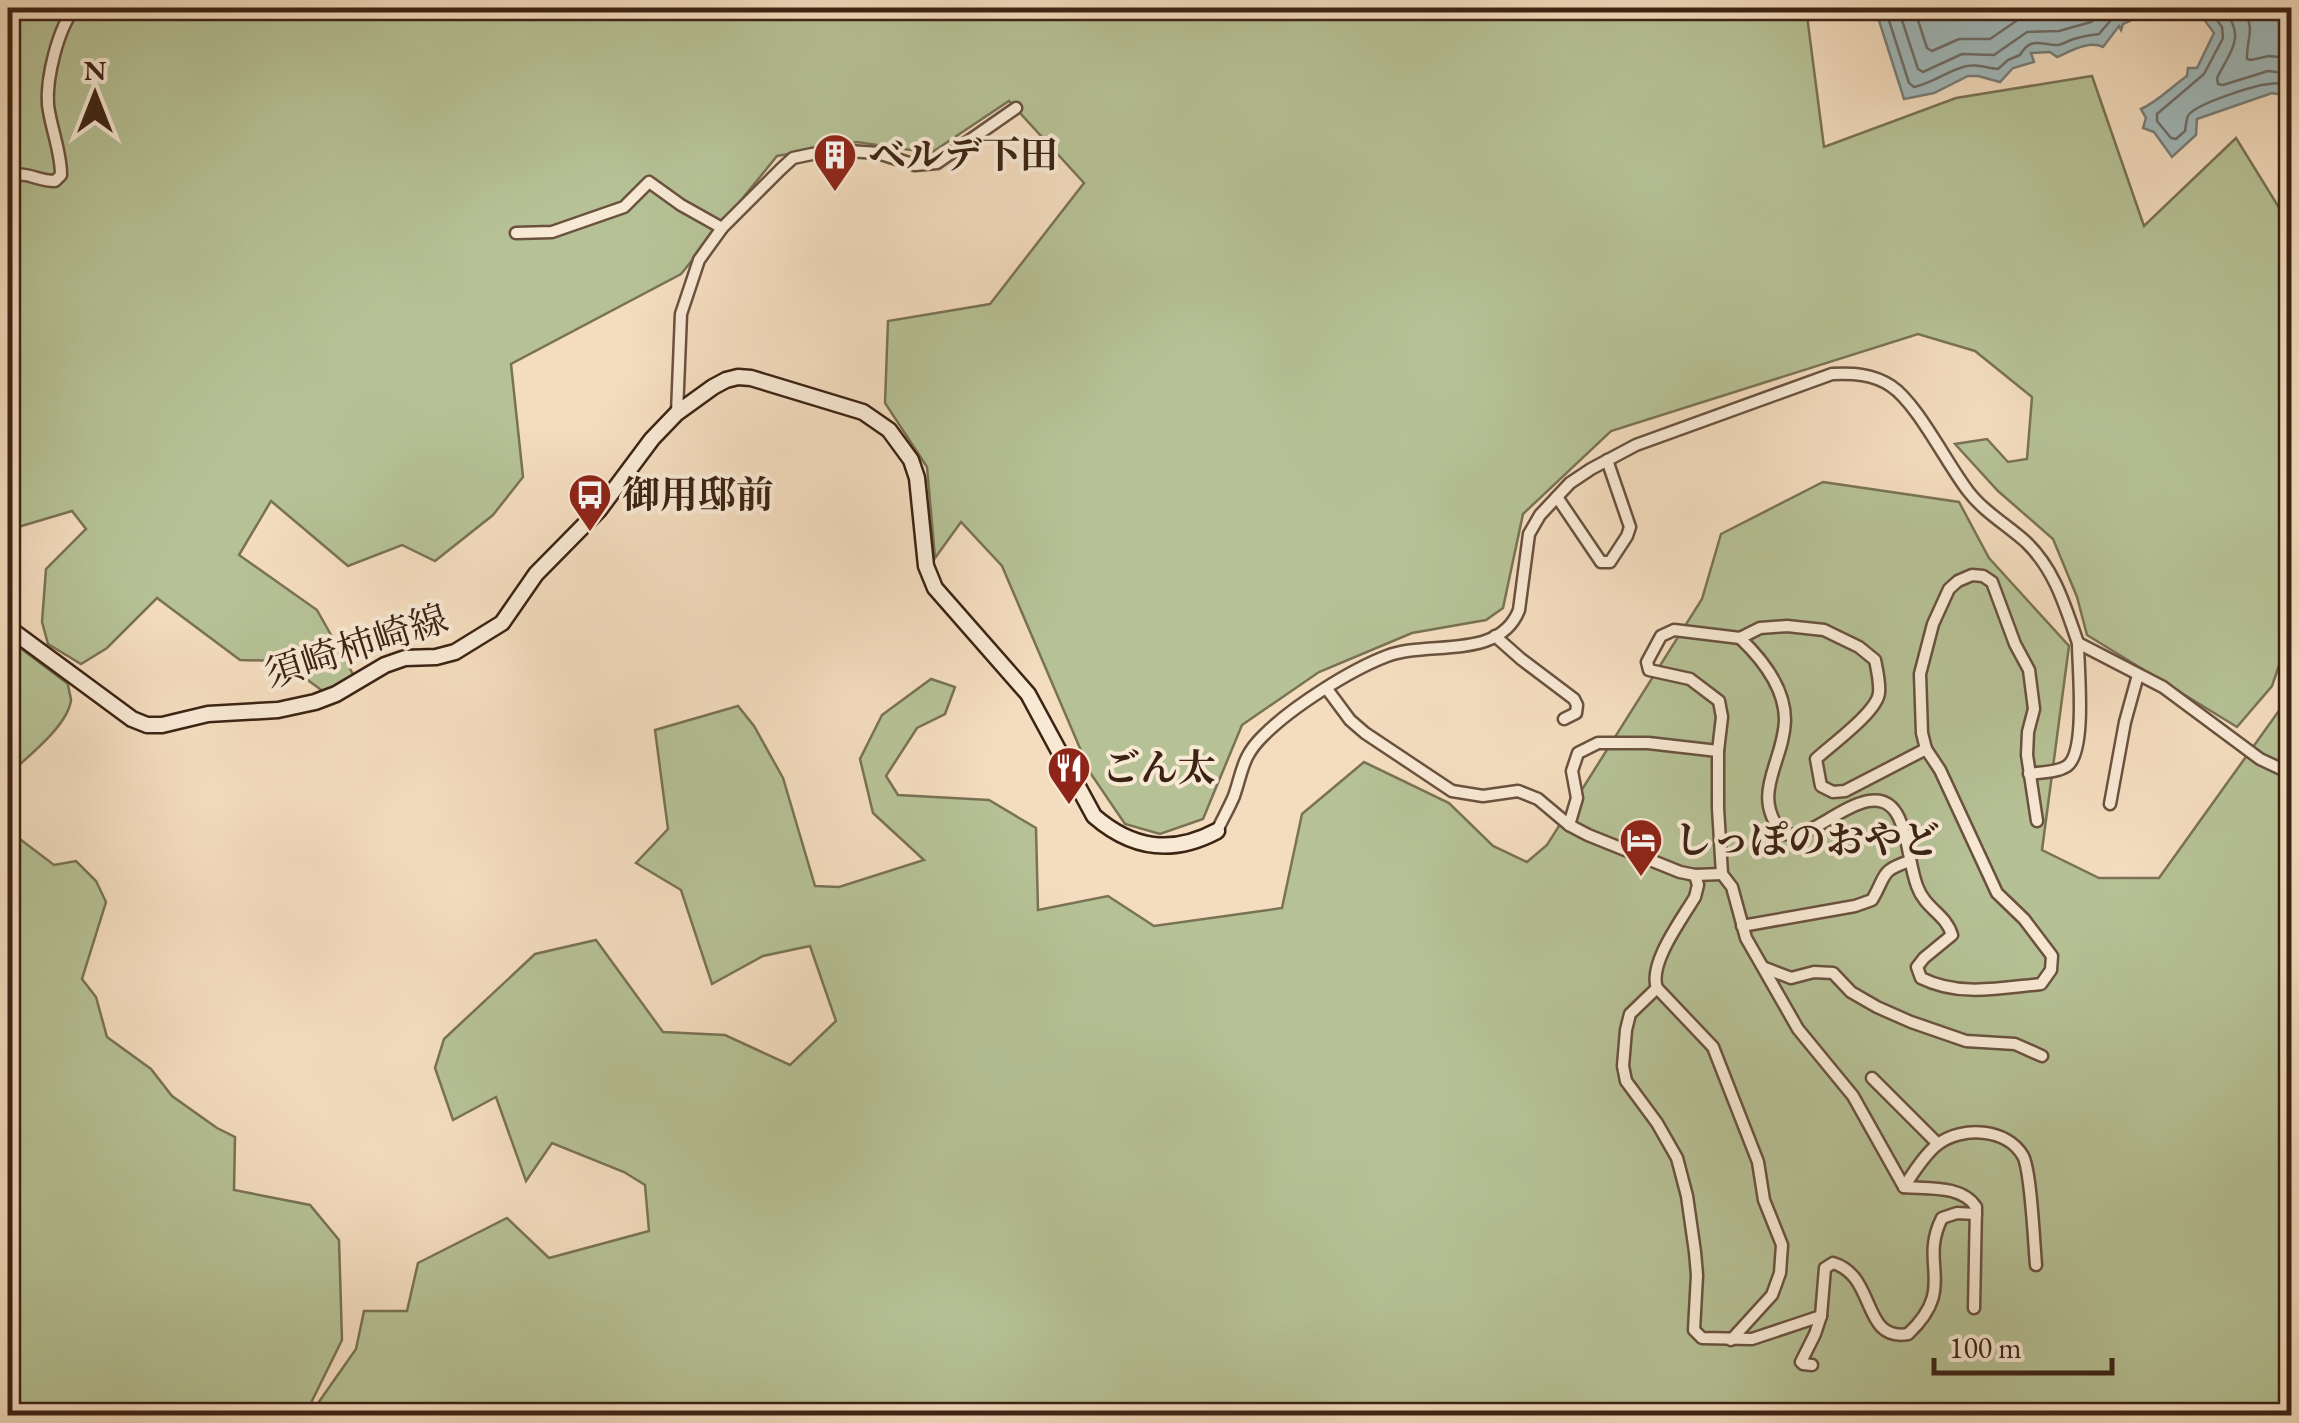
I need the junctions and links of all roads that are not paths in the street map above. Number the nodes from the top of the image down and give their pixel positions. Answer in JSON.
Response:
{"nodes":[{"id":1,"x":75,"y":8,"type":"edge"},
{"id":2,"x":1016,"y":108,"type":"dead end"},
{"id":3,"x":8,"y":176,"type":"edge"},
{"id":4,"x":722,"y":228,"type":"junction"},
{"id":5,"x":516,"y":233,"type":"dead end"},
{"id":6,"x":677,"y":413,"type":"junction"},
{"id":7,"x":1608,"y":460,"type":"junction"},
{"id":8,"x":1557,"y":497,"type":"junction"},
{"id":9,"x":8,"y":630,"type":"edge"},
{"id":10,"x":1496,"y":636,"type":"junction"},
{"id":11,"x":1740,"y":638,"type":"junction"},
{"id":12,"x":2078,"y":643,"type":"junction"},
{"id":13,"x":2138,"y":675,"type":"junction"},
{"id":14,"x":1328,"y":689,"type":"junction"},
{"id":15,"x":1564,"y":719,"type":"dead end"},
{"id":16,"x":1926,"y":749,"type":"junction"},
{"id":17,"x":1718,"y":752,"type":"junction"},
{"id":18,"x":2028,"y":774,"type":"junction"},
{"id":19,"x":2292,"y":774,"type":"edge"},
{"id":20,"x":2110,"y":804,"type":"dead end"},
{"id":21,"x":2036,"y":821,"type":"dead end"},
{"id":22,"x":1568,"y":825,"type":"junction"},
{"id":23,"x":1216,"y":831,"type":"joint"},
{"id":24,"x":1910,"y":861,"type":"junction"},
{"id":25,"x":1722,"y":874,"type":"junction"},
{"id":26,"x":1694,"y":876,"type":"junction"},
{"id":27,"x":1742,"y":926,"type":"junction"},
{"id":28,"x":1765,"y":968,"type":"junction"},
{"id":29,"x":1656,"y":988,"type":"junction"},
{"id":30,"x":2042,"y":1056,"type":"dead end"},
{"id":31,"x":1872,"y":1078,"type":"dead end"},
{"id":32,"x":1938,"y":1144,"type":"junction"},
{"id":33,"x":1904,"y":1187,"type":"junction"},
{"id":34,"x":1976,"y":1214,"type":"junction"},
{"id":35,"x":2036,"y":1266,"type":"dead end"},
{"id":36,"x":1974,"y":1308,"type":"dead end"},
{"id":37,"x":1821,"y":1316,"type":"junction"},
{"id":38,"x":1731,"y":1340,"type":"junction"},
{"id":39,"x":1812,"y":1365,"type":"dead end"}],
"edges":[{"from":1,"to":3,"type":"street"},
{"from":2,"to":4,"type":"street"},
{"from":4,"to":5,"type":"street"},
{"from":4,"to":6,"type":"street"},
{"from":6,"to":9,"type":"main road","name":"須崎柿崎線"},
{"from":6,"to":23,"type":"main road","name":"須崎柿崎線"},
{"from":7,"to":8,"type":"street"},
{"from":7,"to":8,"type":"street"},
{"from":7,"to":12,"type":"street"},
{"from":8,"to":10,"type":"street"},
{"from":10,"to":14,"type":"street"},
{"from":10,"to":15,"type":"street"},
{"from":11,"to":16,"type":"street"},
{"from":11,"to":17,"type":"street"},
{"from":11,"to":24,"type":"street"},
{"from":12,"to":13,"type":"street"},
{"from":12,"to":18,"type":"street"},
{"from":13,"to":19,"type":"street"},
{"from":13,"to":20,"type":"street"},
{"from":14,"to":22,"type":"street"},
{"from":14,"to":23,"type":"street"},
{"from":16,"to":18,"type":"street"},
{"from":16,"to":24,"type":"street"},
{"from":17,"to":22,"type":"street"},
{"from":17,"to":25,"type":"street"},
{"from":18,"to":21,"type":"street"},
{"from":22,"to":26,"type":"street"},
{"from":24,"to":27,"type":"street"},
{"from":25,"to":26,"type":"street"},
{"from":25,"to":27,"type":"street"},
{"from":26,"to":29,"type":"street"},
{"from":27,"to":28,"type":"street"},
{"from":28,"to":30,"type":"street"},
{"from":28,"to":33,"type":"street"},
{"from":29,"to":38,"type":"street"},
{"from":29,"to":38,"type":"street"},
{"from":31,"to":32,"type":"street"},
{"from":32,"to":33,"type":"street"},
{"from":32,"to":35,"type":"street"},
{"from":33,"to":34,"type":"street"},
{"from":34,"to":36,"type":"street"},
{"from":34,"to":37,"type":"street"},
{"from":37,"to":38,"type":"street"},
{"from":37,"to":39,"type":"street"}]}
